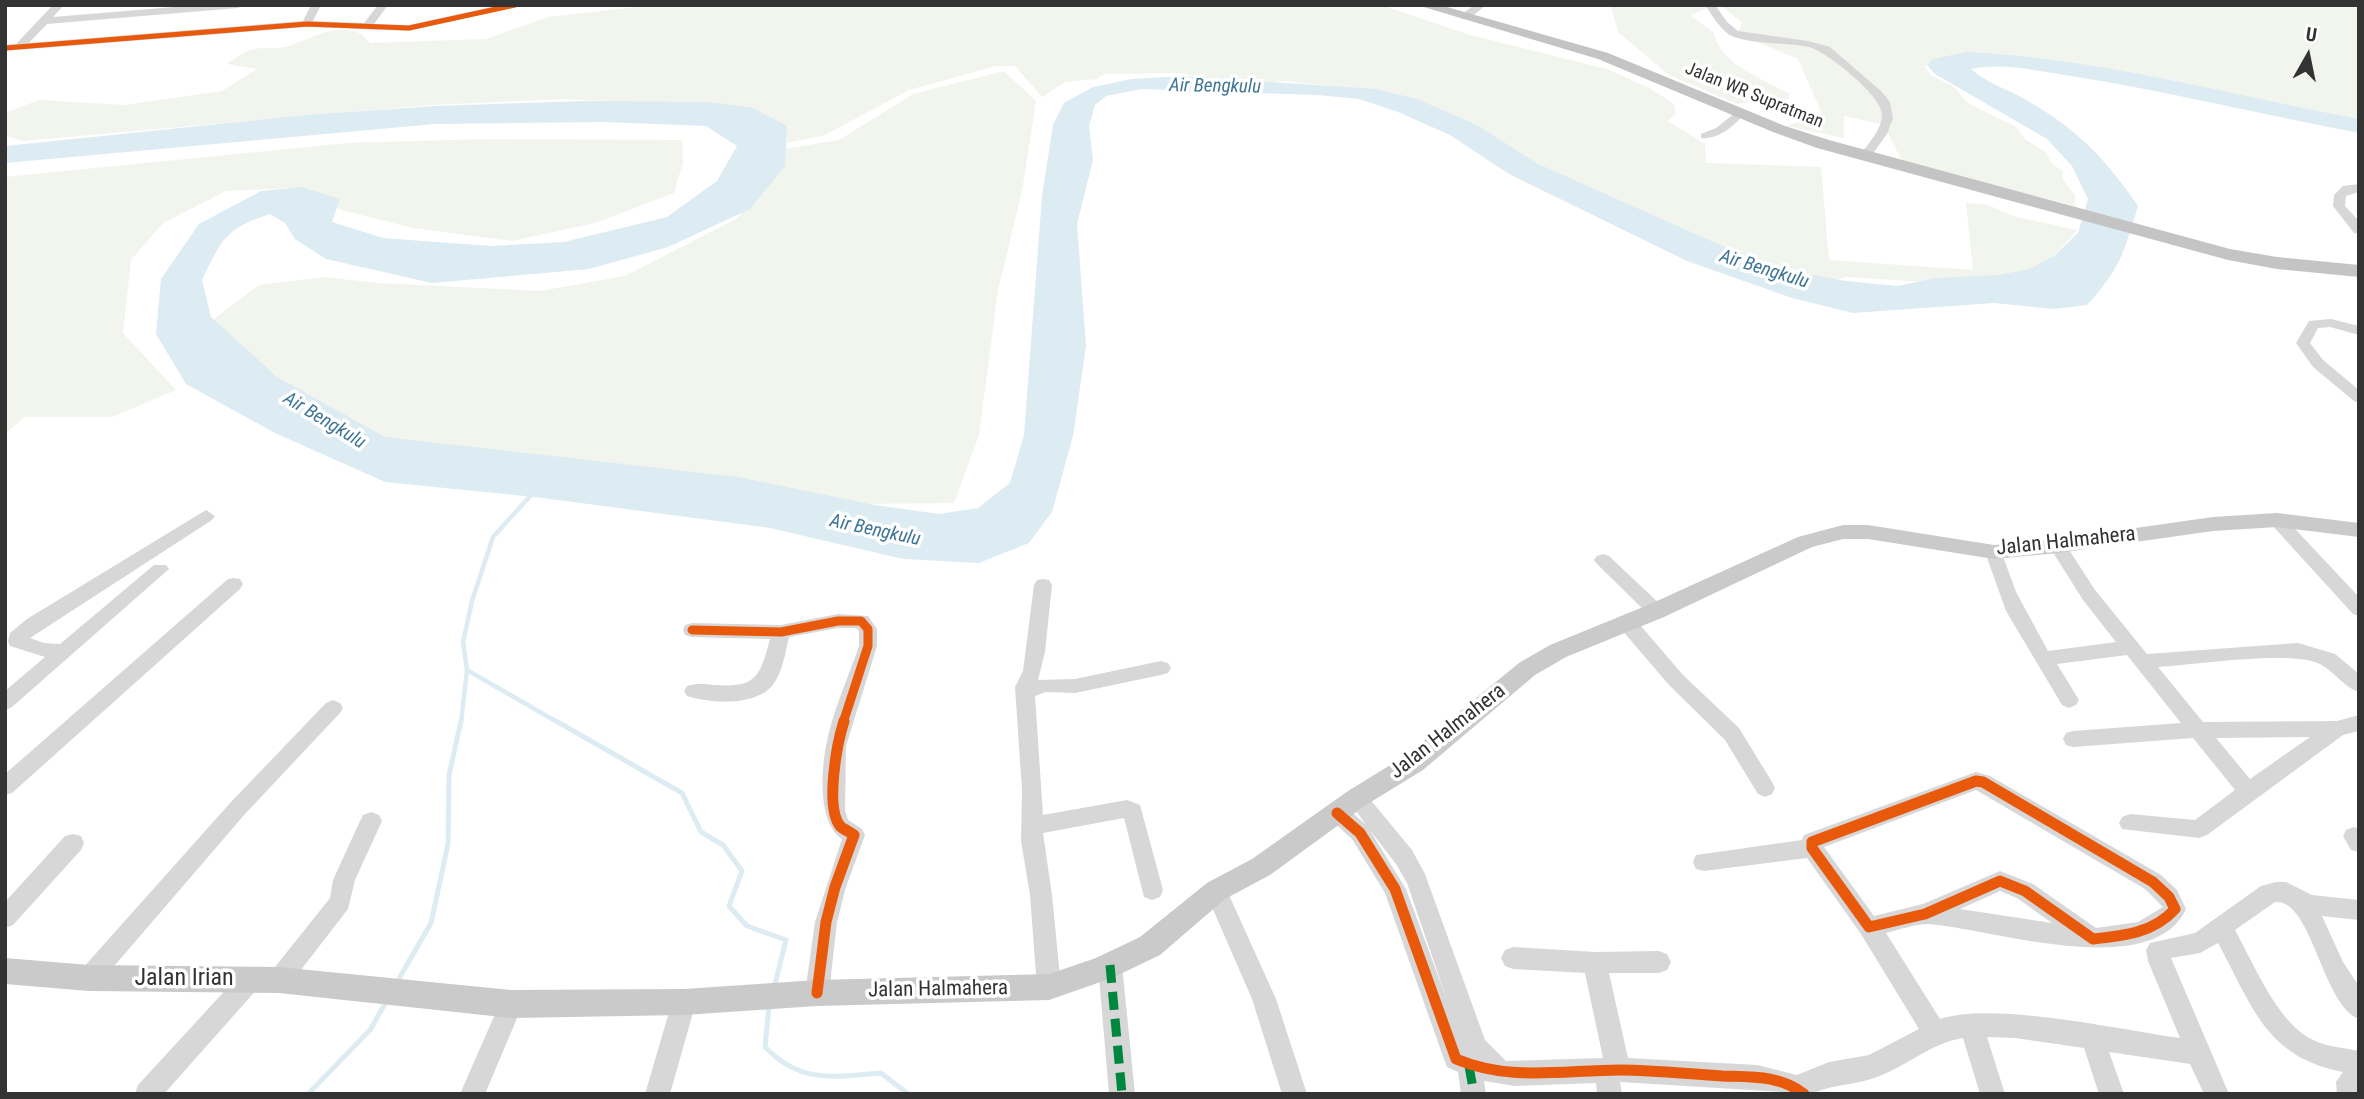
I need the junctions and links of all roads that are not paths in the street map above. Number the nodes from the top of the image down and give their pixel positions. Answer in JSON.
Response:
{"nodes":[{"id":1,"x":59,"y":5,"type":"edge"},
{"id":2,"x":238,"y":5,"type":"edge"},
{"id":3,"x":248,"y":5,"type":"edge"},
{"id":4,"x":316,"y":5,"type":"edge"},
{"id":5,"x":383,"y":5,"type":"edge"},
{"id":6,"x":515,"y":5,"type":"edge"},
{"id":7,"x":1424,"y":5,"type":"edge"},
{"id":8,"x":1481,"y":5,"type":"edge"},
{"id":9,"x":1710,"y":5,"type":"edge"},
{"id":10,"x":1465,"y":17,"type":"junction"},
{"id":11,"x":43,"y":22,"type":"junction"},
{"id":12,"x":307,"y":24,"type":"junction"},
{"id":13,"x":366,"y":28,"type":"junction"},
{"id":14,"x":233,"y":31,"type":"junction"},
{"id":15,"x":20,"y":46,"type":"junction"},
{"id":16,"x":5,"y":48,"type":"edge"},
{"id":17,"x":1740,"y":112,"type":"junction"},
{"id":18,"x":1705,"y":136,"type":"dead end"},
{"id":19,"x":1866,"y":156,"type":"junction"},
{"id":20,"x":2359,"y":188,"type":"edge"},
{"id":21,"x":2359,"y":230,"type":"edge"},
{"id":22,"x":2359,"y":271,"type":"edge"},
{"id":23,"x":2359,"y":331,"type":"edge"},
{"id":24,"x":2359,"y":398,"type":"edge"},
{"id":25,"x":206,"y":516,"type":"dead end"},
{"id":26,"x":2277,"y":520,"type":"junction"},
{"id":27,"x":2359,"y":530,"type":"edge"},
{"id":28,"x":2058,"y":546,"type":"junction"},
{"id":29,"x":1994,"y":552,"type":"junction"},
{"id":30,"x":1603,"y":560,"type":"dead end"},
{"id":31,"x":160,"y":569,"type":"dead end"},
{"id":32,"x":234,"y":584,"type":"dead end"},
{"id":33,"x":1043,"y":585,"type":"dead end"},
{"id":34,"x":2359,"y":609,"type":"edge"},
{"id":35,"x":1656,"y":611,"type":"junction"},
{"id":36,"x":1628,"y":624,"type":"junction"},
{"id":37,"x":692,"y":630,"type":"dead end"},
{"id":38,"x":781,"y":632,"type":"junction"},
{"id":39,"x":62,"y":651,"type":"junction"},
{"id":40,"x":2138,"y":654,"type":"junction"},
{"id":41,"x":2044,"y":659,"type":"junction"},
{"id":42,"x":1161,"y":668,"type":"dead end"},
{"id":43,"x":2359,"y":685,"type":"edge"},
{"id":44,"x":694,"y":691,"type":"dead end"},
{"id":45,"x":1026,"y":692,"type":"junction"},
{"id":46,"x":2069,"y":700,"type":"dead end"},
{"id":47,"x":5,"y":702,"type":"edge"},
{"id":48,"x":333,"y":708,"type":"dead end"},
{"id":49,"x":2359,"y":723,"type":"edge"},
{"id":50,"x":2337,"y":729,"type":"junction"},
{"id":51,"x":2198,"y":730,"type":"junction"},
{"id":52,"x":2073,"y":739,"type":"dead end"},
{"id":53,"x":5,"y":787,"type":"edge"},
{"id":54,"x":1765,"y":788,"type":"dead end"},
{"id":55,"x":2248,"y":792,"type":"junction"},
{"id":56,"x":1357,"y":799,"type":"junction"},
{"id":57,"x":1336,"y":813,"type":"junction"},
{"id":58,"x":371,"y":821,"type":"dead end"},
{"id":59,"x":2130,"y":823,"type":"dead end"},
{"id":60,"x":1031,"y":826,"type":"junction"},
{"id":61,"x":73,"y":844,"type":"dead end"},
{"id":62,"x":1812,"y":848,"type":"junction"},
{"id":63,"x":1704,"y":862,"type":"dead end"},
{"id":64,"x":1152,"y":890,"type":"dead end"},
{"id":65,"x":1216,"y":891,"type":"junction"},
{"id":66,"x":2304,"y":903,"type":"junction"},
{"id":67,"x":2359,"y":910,"type":"edge"},
{"id":68,"x":1925,"y":914,"type":"junction"},
{"id":69,"x":5,"y":918,"type":"edge"},
{"id":70,"x":2221,"y":926,"type":"junction"},
{"id":71,"x":1870,"y":927,"type":"junction"},
{"id":72,"x":2145,"y":929,"type":"junction"},
{"id":73,"x":2093,"y":939,"type":"junction"},
{"id":74,"x":2158,"y":950,"type":"junction"},
{"id":75,"x":1513,"y":958,"type":"dead end"},
{"id":76,"x":1659,"y":962,"type":"dead end"},
{"id":77,"x":1595,"y":963,"type":"junction"},
{"id":78,"x":1110,"y":965,"type":"junction"},
{"id":79,"x":8,"y":974,"type":"edge"},
{"id":80,"x":89,"y":978,"type":"junction"},
{"id":81,"x":265,"y":979,"type":"junction"},
{"id":82,"x":1049,"y":987,"type":"junction"},
{"id":83,"x":362,"y":988,"type":"joint"},
{"id":84,"x":806,"y":994,"type":"junction"},
{"id":85,"x":684,"y":1002,"type":"junction"},
{"id":86,"x":511,"y":1004,"type":"junction"},
{"id":87,"x":2359,"y":1008,"type":"edge"},
{"id":88,"x":1971,"y":1024,"type":"junction"},
{"id":89,"x":1935,"y":1033,"type":"junction"},
{"id":90,"x":2092,"y":1037,"type":"junction"},
{"id":91,"x":2199,"y":1053,"type":"junction"},
{"id":92,"x":2359,"y":1063,"type":"edge"},
{"id":93,"x":1469,"y":1066,"type":"junction"},
{"id":94,"x":1500,"y":1071,"type":"junction"},
{"id":95,"x":1611,"y":1078,"type":"edge"},
{"id":96,"x":2359,"y":1082,"type":"edge"},
{"id":97,"x":1801,"y":1091,"type":"edge"},
{"id":98,"x":147,"y":1094,"type":"edge"},
{"id":99,"x":472,"y":1094,"type":"edge"},
{"id":100,"x":657,"y":1094,"type":"edge"},
{"id":101,"x":1122,"y":1094,"type":"edge"},
{"id":102,"x":1295,"y":1094,"type":"edge"},
{"id":103,"x":1474,"y":1094,"type":"edge"},
{"id":104,"x":1993,"y":1094,"type":"edge"},
{"id":105,"x":2112,"y":1094,"type":"edge"},
{"id":106,"x":2217,"y":1094,"type":"edge"},
{"id":107,"x":2350,"y":1094,"type":"edge"}],
"edges":[{"from":1,"to":11,"type":"street"},
{"from":2,"to":11,"type":"street"},
{"from":3,"to":14,"type":"street"},
{"from":4,"to":12,"type":"street"},
{"from":5,"to":13,"type":"street"},
{"from":6,"to":13,"type":"street"},
{"from":7,"to":10,"type":"highway","name":"Jalan WR Supratman"},
{"from":8,"to":10,"type":"street"},
{"from":9,"to":19,"type":"street"},
{"from":10,"to":17,"type":"highway","name":"Jalan WR Supratman"},
{"from":11,"to":15,"type":"street"},
{"from":12,"to":13,"type":"street"},
{"from":12,"to":14,"type":"street"},
{"from":14,"to":15,"type":"street"},
{"from":15,"to":16,"type":"street"},
{"from":17,"to":18,"type":"street"},
{"from":17,"to":19,"type":"highway","name":"Jalan WR Supratman"},
{"from":19,"to":22,"type":"highway","name":"Jalan WR Supratman"},
{"from":20,"to":21,"type":"street"},
{"from":23,"to":24,"type":"street"},
{"from":25,"to":39,"type":"street"},
{"from":26,"to":27,"type":"main road","name":"Jalan Halmahera"},
{"from":26,"to":28,"type":"main road","name":"Jalan Halmahera"},
{"from":26,"to":34,"type":"street"},
{"from":28,"to":29,"type":"main road","name":"Jalan Halmahera"},
{"from":28,"to":40,"type":"street"},
{"from":29,"to":35,"type":"main road","name":"Jalan Halmahera"},
{"from":29,"to":41,"type":"street"},
{"from":30,"to":35,"type":"street"},
{"from":31,"to":39,"type":"street"},
{"from":32,"to":53,"type":"street"},
{"from":33,"to":45,"type":"street"},
{"from":35,"to":36,"type":"main road","name":"Jalan Halmahera"},
{"from":36,"to":54,"type":"street"},
{"from":36,"to":56,"type":"main road","name":"Jalan Halmahera"},
{"from":37,"to":38,"type":"street"},
{"from":38,"to":44,"type":"street"},
{"from":38,"to":84,"type":"street"},
{"from":39,"to":47,"type":"street"},
{"from":40,"to":41,"type":"street"},
{"from":40,"to":43,"type":"street"},
{"from":40,"to":51,"type":"street"},
{"from":41,"to":46,"type":"street"},
{"from":42,"to":45,"type":"street"},
{"from":45,"to":60,"type":"street"},
{"from":48,"to":80,"type":"street"},
{"from":49,"to":50,"type":"street"},
{"from":50,"to":51,"type":"street"},
{"from":50,"to":55,"type":"street"},
{"from":51,"to":52,"type":"street"},
{"from":51,"to":55,"type":"street"},
{"from":55,"to":59,"type":"street"},
{"from":56,"to":57,"type":"main road","name":"Jalan Halmahera"},
{"from":56,"to":94,"type":"street"},
{"from":57,"to":65,"type":"main road","name":"Jalan Halmahera"},
{"from":57,"to":93,"type":"street"},
{"from":58,"to":81,"type":"street"},
{"from":60,"to":64,"type":"street"},
{"from":60,"to":82,"type":"street"},
{"from":61,"to":69,"type":"street"},
{"from":62,"to":63,"type":"street"},
{"from":62,"to":71,"type":"street"},
{"from":62,"to":72,"type":"street"},
{"from":65,"to":78,"type":"main road","name":"Jalan Halmahera"},
{"from":65,"to":102,"type":"street"},
{"from":66,"to":67,"type":"street"},
{"from":66,"to":70,"type":"street"},
{"from":66,"to":87,"type":"street"},
{"from":68,"to":71,"type":"street"},
{"from":68,"to":73,"type":"street"},
{"from":68,"to":73,"type":"street"},
{"from":70,"to":74,"type":"street"},
{"from":70,"to":92,"type":"street"},
{"from":71,"to":89,"type":"street"},
{"from":72,"to":73,"type":"street"},
{"from":72,"to":74,"type":"street"},
{"from":74,"to":91,"type":"street"},
{"from":75,"to":77,"type":"street"},
{"from":76,"to":77,"type":"street"},
{"from":77,"to":95,"type":"street"},
{"from":78,"to":82,"type":"main road","name":"Jalan Halmahera"},
{"from":78,"to":101,"type":"street"},
{"from":79,"to":80,"type":"main road","name":"Jalan Irian"},
{"from":80,"to":81,"type":"main road","name":"Jalan Irian"},
{"from":81,"to":83,"type":"main road","name":"Jalan Irian"},
{"from":81,"to":98,"type":"street"},
{"from":82,"to":84,"type":"main road","name":"Jalan Halmahera"},
{"from":83,"to":86,"type":"main road","name":"Jalan Halmahera"},
{"from":84,"to":85,"type":"main road","name":"Jalan Halmahera"},
{"from":85,"to":86,"type":"main road","name":"Jalan Halmahera"},
{"from":85,"to":100,"type":"street"},
{"from":86,"to":99,"type":"street"},
{"from":88,"to":89,"type":"street"},
{"from":88,"to":90,"type":"street"},
{"from":88,"to":104,"type":"street"},
{"from":89,"to":97,"type":"street"},
{"from":90,"to":91,"type":"street"},
{"from":90,"to":105,"type":"street"},
{"from":91,"to":106,"type":"street"},
{"from":93,"to":94,"type":"street"},
{"from":93,"to":103,"type":"street"},
{"from":94,"to":95,"type":"street"},
{"from":95,"to":97,"type":"street"},
{"from":96,"to":107,"type":"street"}]}
